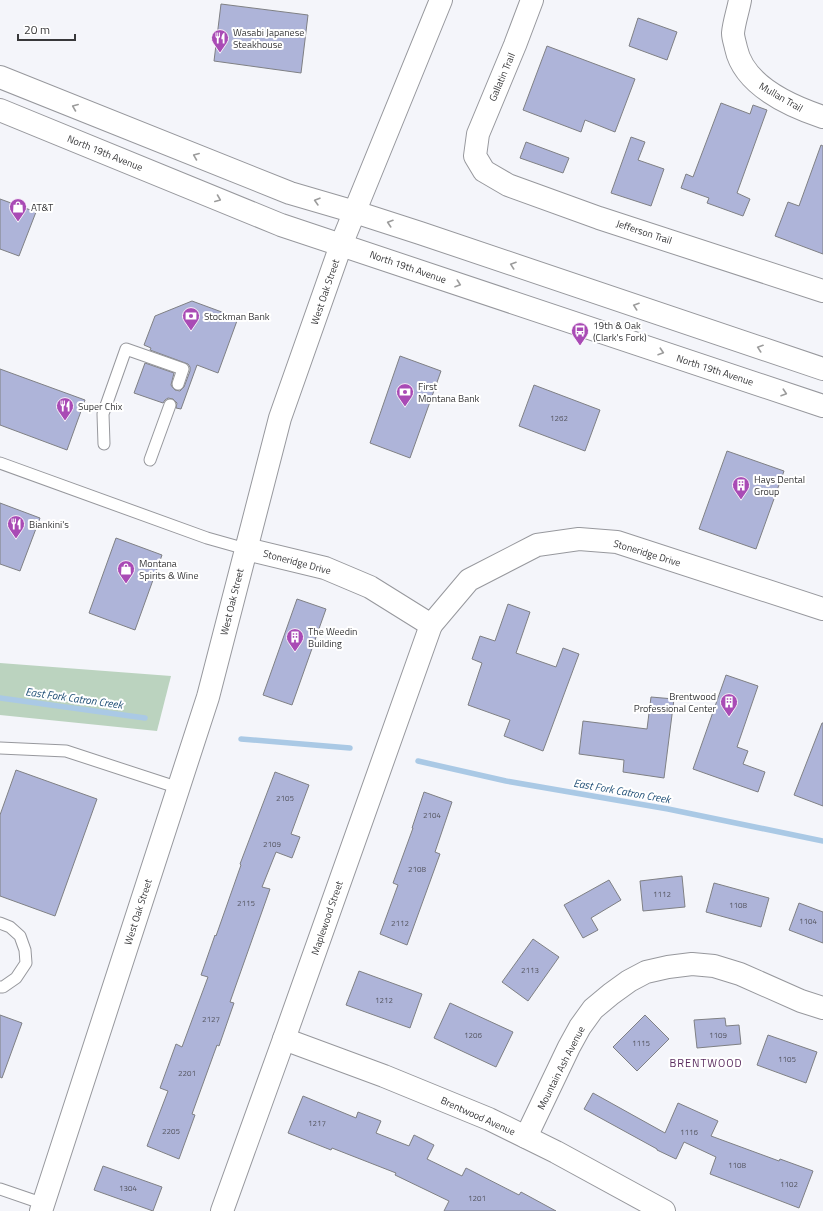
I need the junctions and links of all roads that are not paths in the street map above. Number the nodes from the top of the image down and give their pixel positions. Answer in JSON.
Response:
{"nodes":[{"id":1,"x":441,"y":0,"type":"edge"},
{"id":2,"x":532,"y":0,"type":"edge"},
{"id":3,"x":740,"y":0,"type":"edge"},
{"id":4,"x":0,"y":77,"type":"edge"},
{"id":5,"x":0,"y":110,"type":"edge"},
{"id":6,"x":823,"y":117,"type":"edge"},
{"id":7,"x":476,"y":156,"type":"joint"},
{"id":8,"x":355,"y":212,"type":"junction"},
{"id":9,"x":341,"y":245,"type":"junction"},
{"id":10,"x":823,"y":291,"type":"edge"},
{"id":11,"x":823,"y":369,"type":"edge"},
{"id":12,"x":178,"y":384,"type":"dead end"},
{"id":13,"x":170,"y":405,"type":"dead end"},
{"id":14,"x":823,"y":406,"type":"edge"},
{"id":15,"x":104,"y":444,"type":"dead end"},
{"id":16,"x":150,"y":460,"type":"dead end"},
{"id":17,"x":0,"y":463,"type":"edge"},
{"id":18,"x":246,"y":549,"type":"junction"},
{"id":19,"x":823,"y":609,"type":"edge"},
{"id":20,"x":431,"y":625,"type":"junction"},
{"id":21,"x":0,"y":748,"type":"edge"},
{"id":22,"x":178,"y":788,"type":"junction"},
{"id":23,"x":0,"y":923,"type":"edge"},
{"id":24,"x":0,"y":987,"type":"edge"},
{"id":25,"x":823,"y":1008,"type":"edge"},
{"id":26,"x":284,"y":1039,"type":"junction"},
{"id":27,"x":526,"y":1137,"type":"junction"},
{"id":28,"x":0,"y":1189,"type":"edge"},
{"id":29,"x":42,"y":1208,"type":"edge"},
{"id":30,"x":222,"y":1211,"type":"edge"},
{"id":31,"x":664,"y":1211,"type":"edge"}],
"edges":[{"from":1,"to":8,"type":"main road","name":"West Oak Street"},
{"from":2,"to":7,"type":"main road","name":"Gallatin Trail"},
{"from":3,"to":6,"type":"main road","name":"Mullan Trail"},
{"from":8,"to":4,"type":"main road","one_way":true},
{"from":5,"to":9,"type":"main road","name":"North 19th Avenue","one_way":true},
{"from":7,"to":10,"type":"main road","name":"Jefferson Trail"},
{"from":8,"to":9,"type":"main road","name":"West Oak Street"},
{"from":11,"to":8,"type":"main road","one_way":true},
{"from":9,"to":14,"type":"main road","name":"North 19th Avenue","one_way":true},
{"from":9,"to":18,"type":"main road","name":"West Oak Street"},
{"from":12,"to":15,"type":"lane"},
{"from":13,"to":16,"type":"lane"},
{"from":17,"to":18,"type":"lane"},
{"from":18,"to":20,"type":"main road","name":"Stoneridge Drive"},
{"from":18,"to":22,"type":"main road","name":"West Oak Street"},
{"from":19,"to":20,"type":"main road","name":"Stoneridge Drive"},
{"from":20,"to":26,"type":"main road","name":"Maplewood Street"},
{"from":21,"to":22,"type":"lane"},
{"from":22,"to":29,"type":"main road","name":"West Oak Street"},
{"from":23,"to":24,"type":"lane"},
{"from":25,"to":27,"type":"main road","name":"Mountain Ash Avenue"},
{"from":26,"to":27,"type":"main road","name":"Brentwood Avenue"},
{"from":26,"to":30,"type":"main road","name":"Maplewood Street"},
{"from":27,"to":31,"type":"main road","name":"Brentwood Avenue"},
{"from":28,"to":29,"type":"lane"}]}
